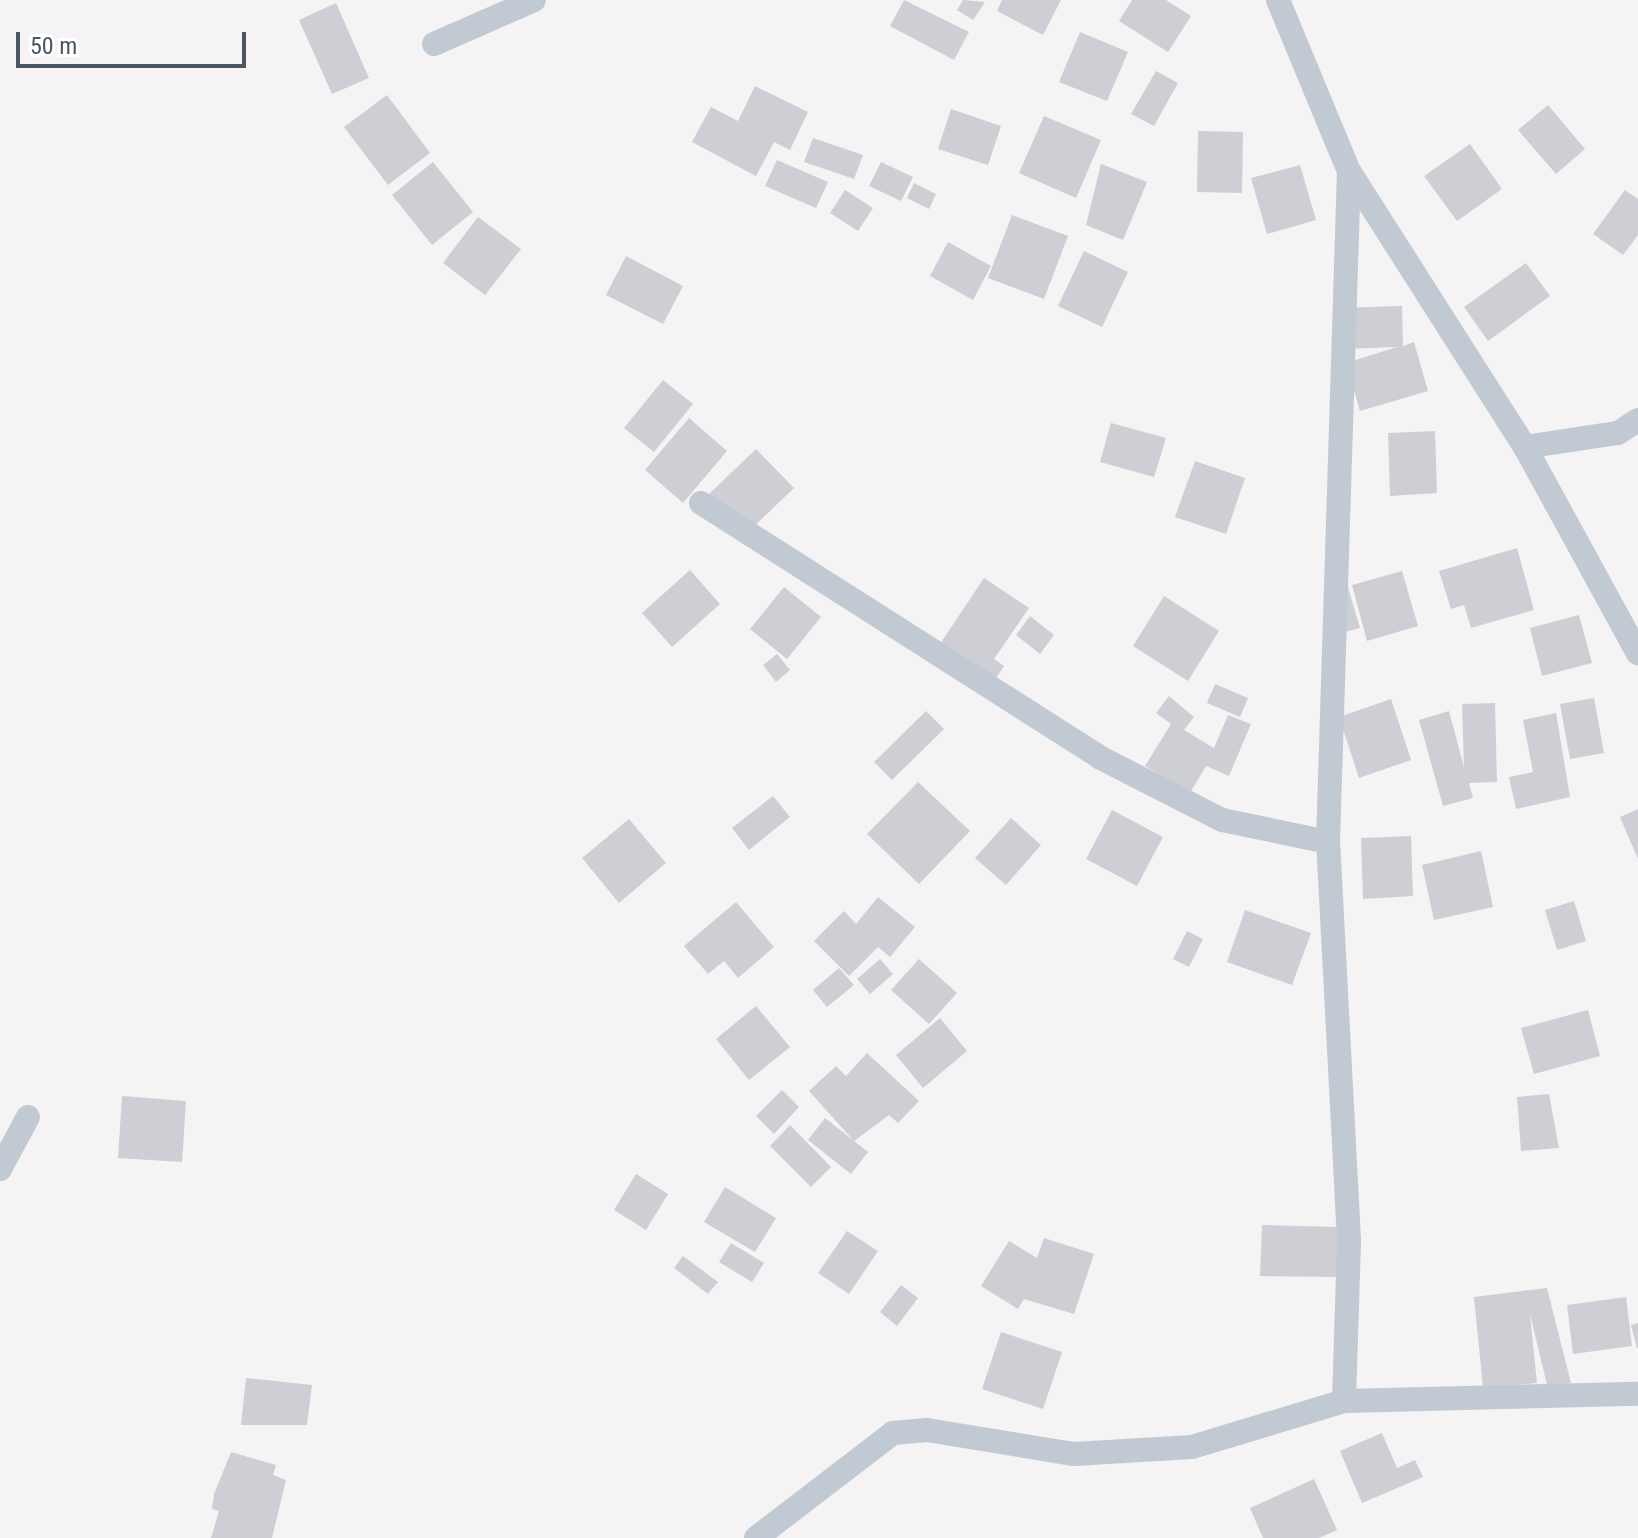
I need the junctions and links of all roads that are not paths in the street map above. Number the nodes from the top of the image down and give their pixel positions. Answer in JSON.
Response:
{"nodes":[{"id":1,"x":534,"y":0,"type":"edge"},
{"id":2,"x":1278,"y":0,"type":"edge"},
{"id":3,"x":434,"y":44,"type":"dead end"},
{"id":4,"x":1349,"y":171,"type":"junction"},
{"id":5,"x":1638,"y":420,"type":"edge"},
{"id":6,"x":1525,"y":447,"type":"junction"},
{"id":7,"x":701,"y":503,"type":"dead end"},
{"id":8,"x":1638,"y":653,"type":"edge"},
{"id":9,"x":1328,"y":842,"type":"junction"},
{"id":10,"x":28,"y":1117,"type":"dead end"},
{"id":11,"x":0,"y":1169,"type":"edge"},
{"id":12,"x":1638,"y":1394,"type":"edge"},
{"id":13,"x":1344,"y":1401,"type":"junction"},
{"id":14,"x":756,"y":1538,"type":"edge"}],
"edges":[{"from":1,"to":3,"type":"street"},
{"from":2,"to":4,"type":"street"},
{"from":4,"to":6,"type":"street"},
{"from":4,"to":9,"type":"street"},
{"from":5,"to":6,"type":"street"},
{"from":6,"to":8,"type":"street"},
{"from":7,"to":9,"type":"street"},
{"from":9,"to":13,"type":"street"},
{"from":10,"to":11,"type":"street"},
{"from":12,"to":13,"type":"street"},
{"from":13,"to":14,"type":"street"}]}
